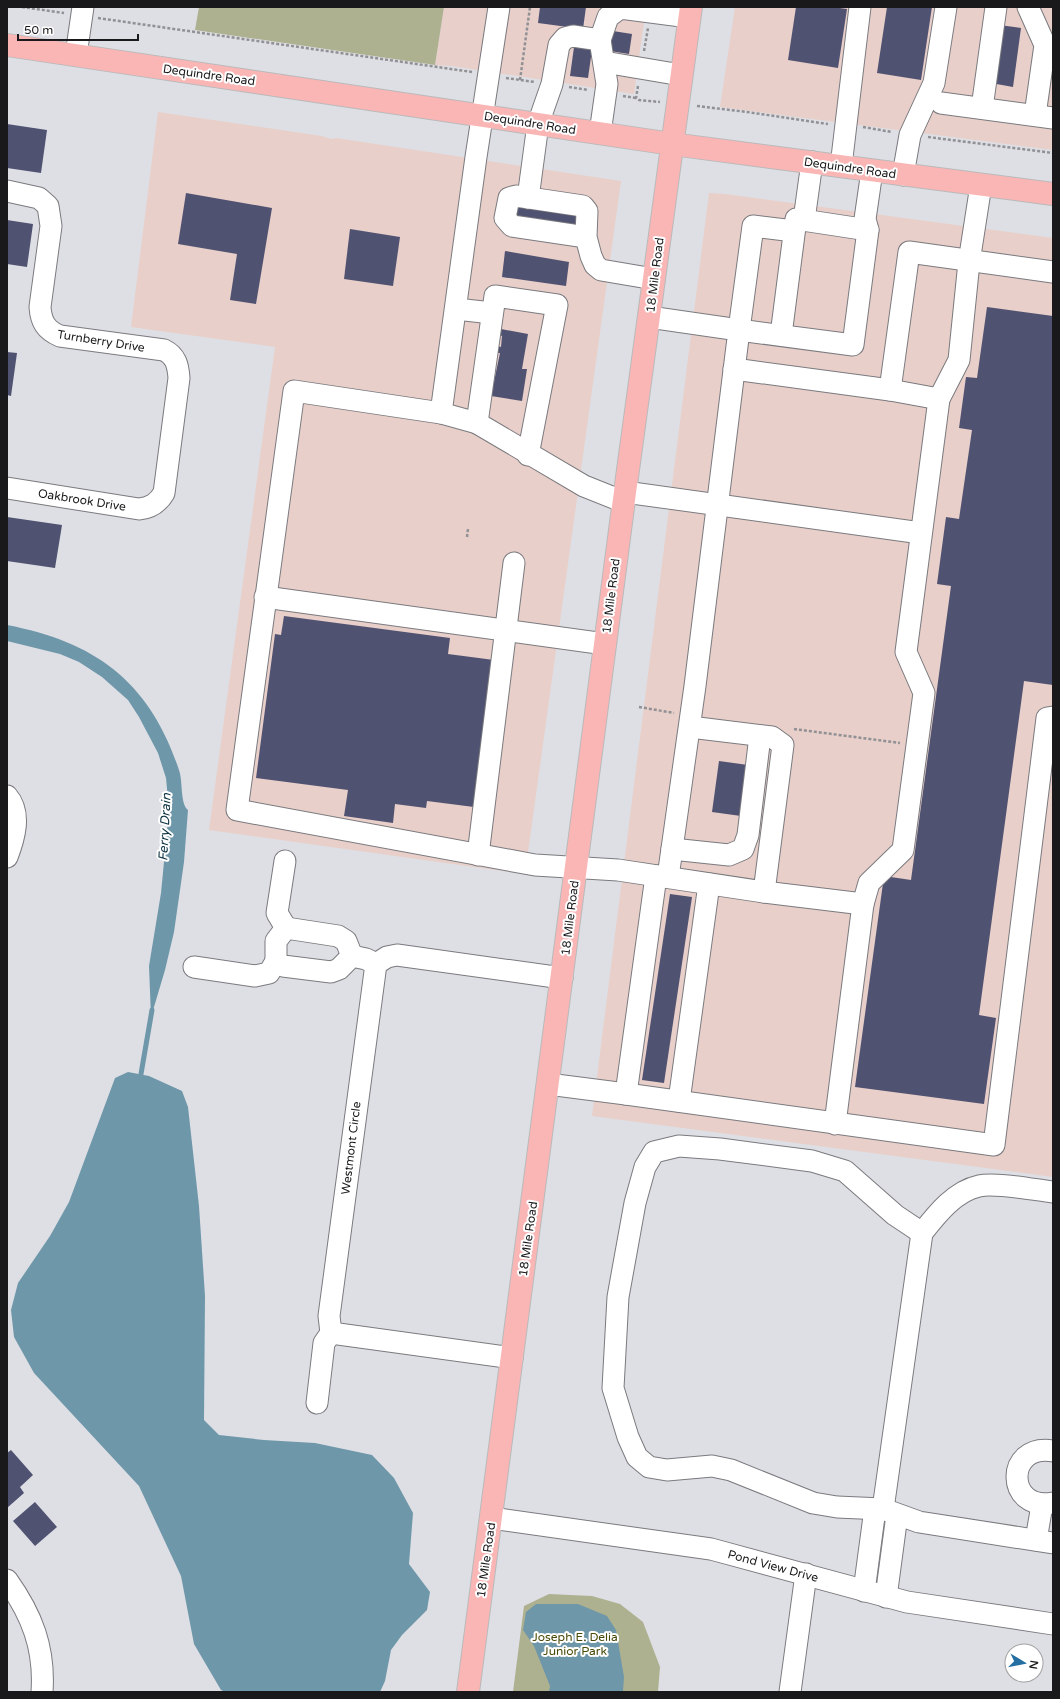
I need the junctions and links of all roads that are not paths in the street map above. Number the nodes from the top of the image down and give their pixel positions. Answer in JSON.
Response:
{"nodes":[{"id":1,"x":499,"y":7,"type":"edge"},
{"id":2,"x":860,"y":7,"type":"edge"},
{"id":3,"x":946,"y":7,"type":"edge"},
{"id":4,"x":996,"y":7,"type":"edge"},
{"id":5,"x":1028,"y":7,"type":"edge"},
{"id":6,"x":690,"y":12,"type":"edge"},
{"id":7,"x":81,"y":13,"type":"edge"},
{"id":8,"x":600,"y":40,"type":"junction"},
{"id":9,"x":7,"y":45,"type":"edge"},
{"id":10,"x":76,"y":55,"type":"junction"},
{"id":11,"x":604,"y":62,"type":"junction"},
{"id":12,"x":681,"y":75,"type":"junction"},
{"id":13,"x":941,"y":103,"type":"dead end"},
{"id":14,"x":982,"y":108,"type":"junction"},
{"id":15,"x":482,"y":116,"type":"junction"},
{"id":16,"x":1044,"y":117,"type":"edge"},
{"id":17,"x":538,"y":124,"type":"junction"},
{"id":18,"x":600,"y":133,"type":"junction"},
{"id":19,"x":672,"y":144,"type":"junction"},
{"id":20,"x":812,"y":162,"type":"junction"},
{"id":21,"x":841,"y":166,"type":"junction"},
{"id":22,"x":872,"y":170,"type":"junction"},
{"id":23,"x":903,"y":175,"type":"junction"},
{"id":24,"x":981,"y":185,"type":"junction"},
{"id":25,"x":7,"y":191,"type":"edge"},
{"id":26,"x":1053,"y":194,"type":"edge"},
{"id":27,"x":528,"y":198,"type":"junction"},
{"id":28,"x":799,"y":226,"type":"junction"},
{"id":29,"x":868,"y":230,"type":"junction"},
{"id":30,"x":586,"y":237,"type":"junction"},
{"id":31,"x":969,"y":262,"type":"junction"},
{"id":32,"x":1053,"y":272,"type":"edge"},
{"id":33,"x":654,"y":279,"type":"junction"},
{"id":34,"x":456,"y":309,"type":"junction"},
{"id":35,"x":492,"y":313,"type":"junction"},
{"id":36,"x":649,"y":317,"type":"junction"},
{"id":37,"x":740,"y":330,"type":"junction"},
{"id":38,"x":781,"y":336,"type":"junction"},
{"id":39,"x":734,"y":369,"type":"junction"},
{"id":40,"x":890,"y":390,"type":"junction"},
{"id":41,"x":939,"y":399,"type":"junction"},
{"id":42,"x":441,"y":413,"type":"junction"},
{"id":43,"x":477,"y":423,"type":"junction"},
{"id":44,"x":528,"y":454,"type":"junction"},
{"id":45,"x":7,"y":488,"type":"edge"},
{"id":46,"x":624,"y":497,"type":"junction"},
{"id":47,"x":155,"y":504,"type":"joint"},
{"id":48,"x":718,"y":504,"type":"junction"},
{"id":49,"x":921,"y":534,"type":"junction"},
{"id":50,"x":514,"y":563,"type":"dead end"},
{"id":51,"x":266,"y":597,"type":"junction"},
{"id":52,"x":505,"y":631,"type":"junction"},
{"id":53,"x":605,"y":644,"type":"junction"},
{"id":54,"x":1053,"y":717,"type":"edge"},
{"id":55,"x":683,"y":720,"type":"junction"},
{"id":56,"x":760,"y":736,"type":"junction"},
{"id":57,"x":7,"y":796,"type":"edge"},
{"id":58,"x":672,"y":849,"type":"junction"},
{"id":59,"x":478,"y":855,"type":"junction"},
{"id":60,"x":7,"y":858,"type":"edge"},
{"id":61,"x":285,"y":861,"type":"dead end"},
{"id":62,"x":577,"y":866,"type":"junction"},
{"id":63,"x":662,"y":876,"type":"junction"},
{"id":64,"x":709,"y":884,"type":"junction"},
{"id":65,"x":764,"y":892,"type":"junction"},
{"id":66,"x":862,"y":904,"type":"junction"},
{"id":67,"x":286,"y":928,"type":"junction"},
{"id":68,"x":352,"y":956,"type":"junction"},
{"id":69,"x":276,"y":961,"type":"junction"},
{"id":70,"x":376,"y":964,"type":"junction"},
{"id":71,"x":194,"y":966,"type":"dead end"},
{"id":72,"x":562,"y":978,"type":"junction"},
{"id":73,"x":548,"y":1084,"type":"junction"},
{"id":74,"x":626,"y":1094,"type":"junction"},
{"id":75,"x":678,"y":1101,"type":"junction"},
{"id":76,"x":835,"y":1124,"type":"junction"},
{"id":77,"x":1053,"y":1192,"type":"edge"},
{"id":78,"x":922,"y":1233,"type":"junction"},
{"id":79,"x":331,"y":1333,"type":"junction"},
{"id":80,"x":512,"y":1358,"type":"junction"},
{"id":81,"x":317,"y":1403,"type":"dead end"},
{"id":82,"x":1053,"y":1451,"type":"edge"},
{"id":83,"x":1048,"y":1504,"type":"edge"},
{"id":84,"x":885,"y":1511,"type":"junction"},
{"id":85,"x":491,"y":1518,"type":"junction"},
{"id":86,"x":1045,"y":1542,"type":"edge"},
{"id":87,"x":806,"y":1574,"type":"junction"},
{"id":88,"x":7,"y":1580,"type":"edge"},
{"id":89,"x":864,"y":1590,"type":"junction"},
{"id":90,"x":886,"y":1597,"type":"junction"},
{"id":91,"x":1053,"y":1624,"type":"edge"},
{"id":92,"x":42,"y":1692,"type":"edge"},
{"id":93,"x":468,"y":1692,"type":"edge"},
{"id":94,"x":790,"y":1692,"type":"edge"}],
"edges":[{"from":1,"to":15,"type":"street"},
{"from":2,"to":21,"type":"street"},
{"from":3,"to":23,"type":"street"},
{"from":4,"to":14,"type":"street"},
{"from":5,"to":16,"type":"street"},
{"from":6,"to":8,"type":"street"},
{"from":6,"to":12,"type":"main road","name":"18 Mile Road"},
{"from":7,"to":10,"type":"street"},
{"from":8,"to":11,"type":"street"},
{"from":8,"to":17,"type":"street"},
{"from":9,"to":10,"type":"main road","name":"Dequindre Road"},
{"from":10,"to":15,"type":"main road","name":"Dequindre Road"},
{"from":11,"to":12,"type":"street"},
{"from":11,"to":18,"type":"street"},
{"from":12,"to":19,"type":"main road","name":"18 Mile Road"},
{"from":13,"to":14,"type":"street"},
{"from":14,"to":16,"type":"street"},
{"from":15,"to":17,"type":"main road","name":"Dequindre Road"},
{"from":15,"to":34,"type":"street"},
{"from":17,"to":18,"type":"main road","name":"Dequindre Road"},
{"from":17,"to":27,"type":"street"},
{"from":18,"to":19,"type":"main road","name":"Dequindre Road"},
{"from":19,"to":20,"type":"main road","name":"Dequindre Road"},
{"from":19,"to":33,"type":"main road","name":"18 Mile Road"},
{"from":20,"to":21,"type":"main road","name":"Dequindre Road"},
{"from":20,"to":28,"type":"street"},
{"from":21,"to":22,"type":"main road","name":"Dequindre Road"},
{"from":22,"to":23,"type":"main road","name":"Dequindre Road"},
{"from":22,"to":29,"type":"street"},
{"from":23,"to":24,"type":"main road","name":"Dequindre Road"},
{"from":24,"to":26,"type":"main road","name":"Dequindre Road"},
{"from":24,"to":31,"type":"street"},
{"from":25,"to":47,"type":"street","name":"Turnberry Drive"},
{"from":27,"to":30,"type":"street"},
{"from":27,"to":30,"type":"street"},
{"from":28,"to":29,"type":"street"},
{"from":28,"to":37,"type":"street"},
{"from":28,"to":38,"type":"street"},
{"from":29,"to":38,"type":"street"},
{"from":30,"to":33,"type":"street"},
{"from":31,"to":32,"type":"street"},
{"from":31,"to":40,"type":"street"},
{"from":31,"to":41,"type":"street"},
{"from":33,"to":36,"type":"main road","name":"18 Mile Road"},
{"from":34,"to":35,"type":"street"},
{"from":34,"to":42,"type":"street"},
{"from":35,"to":43,"type":"street"},
{"from":35,"to":44,"type":"street"},
{"from":36,"to":37,"type":"street"},
{"from":36,"to":46,"type":"main road","name":"18 Mile Road"},
{"from":37,"to":38,"type":"street"},
{"from":37,"to":39,"type":"street"},
{"from":39,"to":40,"type":"street"},
{"from":39,"to":48,"type":"street"},
{"from":40,"to":41,"type":"street"},
{"from":41,"to":49,"type":"street"},
{"from":42,"to":43,"type":"street"},
{"from":42,"to":51,"type":"street"},
{"from":43,"to":44,"type":"street"},
{"from":44,"to":46,"type":"street"},
{"from":45,"to":47,"type":"street","name":"Oakbrook Drive"},
{"from":46,"to":48,"type":"street"},
{"from":46,"to":53,"type":"main road","name":"18 Mile Road"},
{"from":48,"to":49,"type":"street"},
{"from":48,"to":55,"type":"street"},
{"from":49,"to":66,"type":"street"},
{"from":50,"to":52,"type":"street"},
{"from":51,"to":52,"type":"street"},
{"from":51,"to":59,"type":"street"},
{"from":52,"to":53,"type":"street"},
{"from":52,"to":59,"type":"street"},
{"from":53,"to":62,"type":"main road","name":"18 Mile Road"},
{"from":54,"to":76,"type":"street"},
{"from":55,"to":56,"type":"street"},
{"from":55,"to":58,"type":"street"},
{"from":56,"to":58,"type":"street"},
{"from":56,"to":65,"type":"street"},
{"from":57,"to":60,"type":"street"},
{"from":58,"to":63,"type":"street"},
{"from":59,"to":62,"type":"street"},
{"from":61,"to":67,"type":"street"},
{"from":62,"to":63,"type":"street"},
{"from":62,"to":72,"type":"main road","name":"18 Mile Road"},
{"from":63,"to":64,"type":"street"},
{"from":63,"to":74,"type":"street"},
{"from":64,"to":65,"type":"street"},
{"from":64,"to":75,"type":"street"},
{"from":65,"to":66,"type":"street"},
{"from":66,"to":76,"type":"street"},
{"from":67,"to":68,"type":"street"},
{"from":67,"to":69,"type":"street"},
{"from":68,"to":69,"type":"street"},
{"from":68,"to":70,"type":"street"},
{"from":69,"to":71,"type":"street"},
{"from":70,"to":72,"type":"street"},
{"from":70,"to":79,"type":"street","name":"Westmont Circle"},
{"from":72,"to":73,"type":"main road","name":"18 Mile Road"},
{"from":73,"to":74,"type":"street"},
{"from":73,"to":80,"type":"main road","name":"18 Mile Road"},
{"from":74,"to":75,"type":"street"},
{"from":75,"to":76,"type":"street"},
{"from":77,"to":78,"type":"street"},
{"from":78,"to":84,"type":"street"},
{"from":78,"to":84,"type":"street"},
{"from":79,"to":80,"type":"street"},
{"from":79,"to":81,"type":"street","name":"Westmont Circle"},
{"from":80,"to":85,"type":"main road","name":"18 Mile Road"},
{"from":82,"to":83,"type":"street"},
{"from":83,"to":86,"type":"street"},
{"from":84,"to":86,"type":"street"},
{"from":84,"to":89,"type":"street"},
{"from":84,"to":90,"type":"street"},
{"from":85,"to":87,"type":"street","name":"Pond View Drive"},
{"from":85,"to":93,"type":"main road","name":"18 Mile Road"},
{"from":87,"to":89,"type":"street","name":"Pond View Drive"},
{"from":87,"to":94,"type":"street"},
{"from":88,"to":92,"type":"street"},
{"from":89,"to":90,"type":"street","name":"Pond View Drive"},
{"from":90,"to":91,"type":"street","name":"Pond View Drive"}]}
